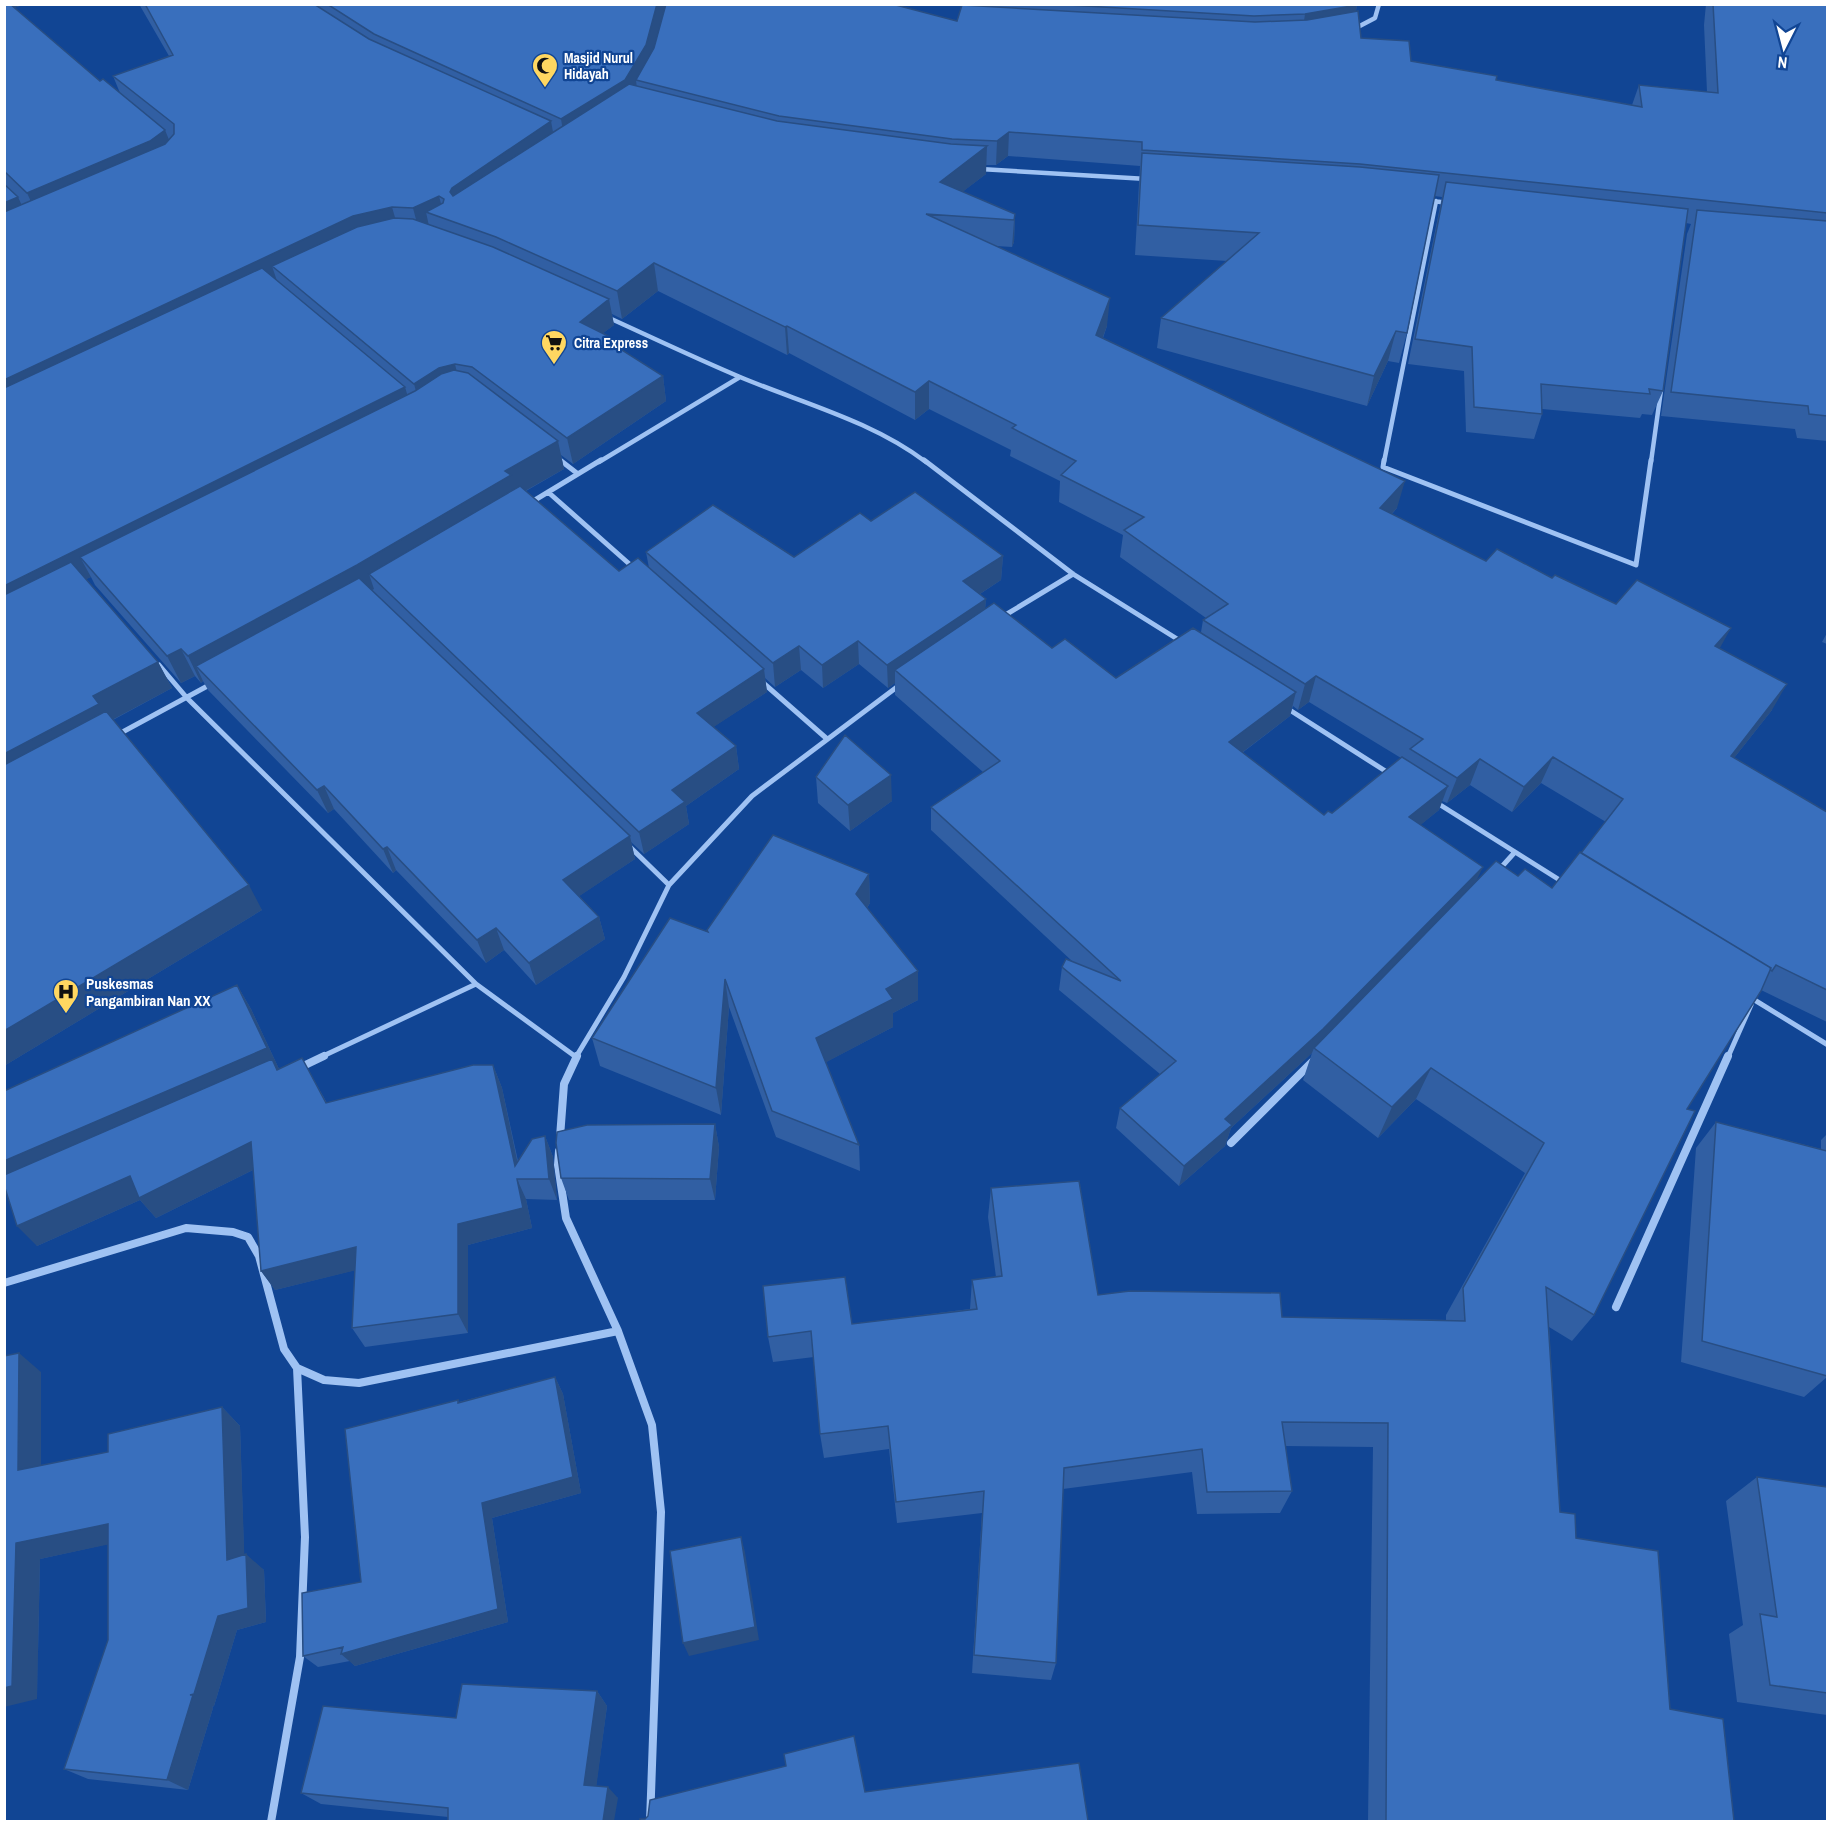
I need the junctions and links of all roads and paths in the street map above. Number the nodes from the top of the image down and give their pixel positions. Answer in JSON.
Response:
{"nodes":[{"id":1,"x":1379,"y":4,"type":"edge"},
{"id":2,"x":1346,"y":31,"type":"edge"},
{"id":3,"x":975,"y":168,"type":"edge"},
{"id":4,"x":1153,"y":179,"type":"edge"},
{"id":5,"x":1424,"y":200,"type":"edge"},
{"id":6,"x":1436,"y":201,"type":"junction"},
{"id":7,"x":1460,"y":204,"type":"edge"},
{"id":8,"x":598,"y":313,"type":"edge"},
{"id":9,"x":740,"y":376,"type":"junction"},
{"id":10,"x":1662,"y":380,"type":"edge"},
{"id":11,"x":550,"y":453,"type":"edge"},
{"id":12,"x":578,"y":474,"type":"junction"},
{"id":13,"x":548,"y":492,"type":"junction"},
{"id":14,"x":528,"y":504,"type":"edge"},
{"id":15,"x":638,"y":572,"type":"edge"},
{"id":16,"x":1073,"y":574,"type":"junction"},
{"id":17,"x":998,"y":620,"type":"edge"},
{"id":18,"x":1184,"y":643,"type":"edge"},
{"id":19,"x":156,"y":662,"type":"edge"},
{"id":20,"x":754,"y":675,"type":"edge"},
{"id":21,"x":913,"y":676,"type":"edge"},
{"id":22,"x":217,"y":681,"type":"edge"},
{"id":23,"x":187,"y":698,"type":"junction"},
{"id":24,"x":1274,"y":700,"type":"edge"},
{"id":25,"x":826,"y":738,"type":"junction"},
{"id":26,"x":106,"y":741,"type":"edge"},
{"id":27,"x":1395,"y":776,"type":"edge"},
{"id":28,"x":1425,"y":795,"type":"edge"},
{"id":29,"x":626,"y":844,"type":"edge"},
{"id":30,"x":1515,"y":852,"type":"junction"},
{"id":31,"x":1491,"y":879,"type":"edge"},
{"id":32,"x":669,"y":885,"type":"junction"},
{"id":33,"x":1575,"y":889,"type":"edge"},
{"id":34,"x":476,"y":984,"type":"junction"},
{"id":35,"x":1743,"y":993,"type":"edge"},
{"id":36,"x":1753,"y":999,"type":"junction"},
{"id":37,"x":1827,"y":1045,"type":"edge"},
{"id":38,"x":576,"y":1057,"type":"junction"},
{"id":39,"x":1316,"y":1059,"type":"edge"},
{"id":40,"x":296,"y":1070,"type":"edge"},
{"id":41,"x":1231,"y":1143,"type":"dead end"},
{"id":42,"x":4,"y":1283,"type":"edge"},
{"id":43,"x":1616,"y":1307,"type":"edge"},
{"id":44,"x":618,"y":1331,"type":"junction"},
{"id":45,"x":297,"y":1368,"type":"junction"},
{"id":46,"x":271,"y":1821,"type":"edge"},
{"id":47,"x":650,"y":1821,"type":"edge"}],
"edges":[{"from":1,"to":2,"type":"street"},
{"from":3,"to":4,"type":"street"},
{"from":5,"to":6,"type":"street"},
{"from":6,"to":7,"type":"street"},
{"from":6,"to":10,"type":"street"},
{"from":8,"to":9,"type":"street"},
{"from":9,"to":12,"type":"street"},
{"from":9,"to":16,"type":"street"},
{"from":11,"to":12,"type":"street"},
{"from":12,"to":13,"type":"street"},
{"from":13,"to":14,"type":"street"},
{"from":13,"to":15,"type":"street"},
{"from":16,"to":17,"type":"street"},
{"from":16,"to":18,"type":"street"},
{"from":19,"to":23,"type":"street"},
{"from":20,"to":25,"type":"street"},
{"from":21,"to":25,"type":"street"},
{"from":22,"to":23,"type":"street"},
{"from":23,"to":26,"type":"street"},
{"from":23,"to":34,"type":"street"},
{"from":24,"to":27,"type":"street"},
{"from":25,"to":32,"type":"street"},
{"from":28,"to":30,"type":"street"},
{"from":29,"to":32,"type":"street"},
{"from":30,"to":31,"type":"street"},
{"from":30,"to":33,"type":"street"},
{"from":32,"to":38,"type":"street"},
{"from":34,"to":38,"type":"street"},
{"from":34,"to":40,"type":"street"},
{"from":35,"to":36,"type":"street"},
{"from":36,"to":37,"type":"street"},
{"from":36,"to":43,"type":"street"},
{"from":38,"to":44,"type":"street"},
{"from":39,"to":41,"type":"street"},
{"from":42,"to":45,"type":"street"},
{"from":44,"to":45,"type":"street"},
{"from":44,"to":47,"type":"street"},
{"from":45,"to":46,"type":"street"}]}
